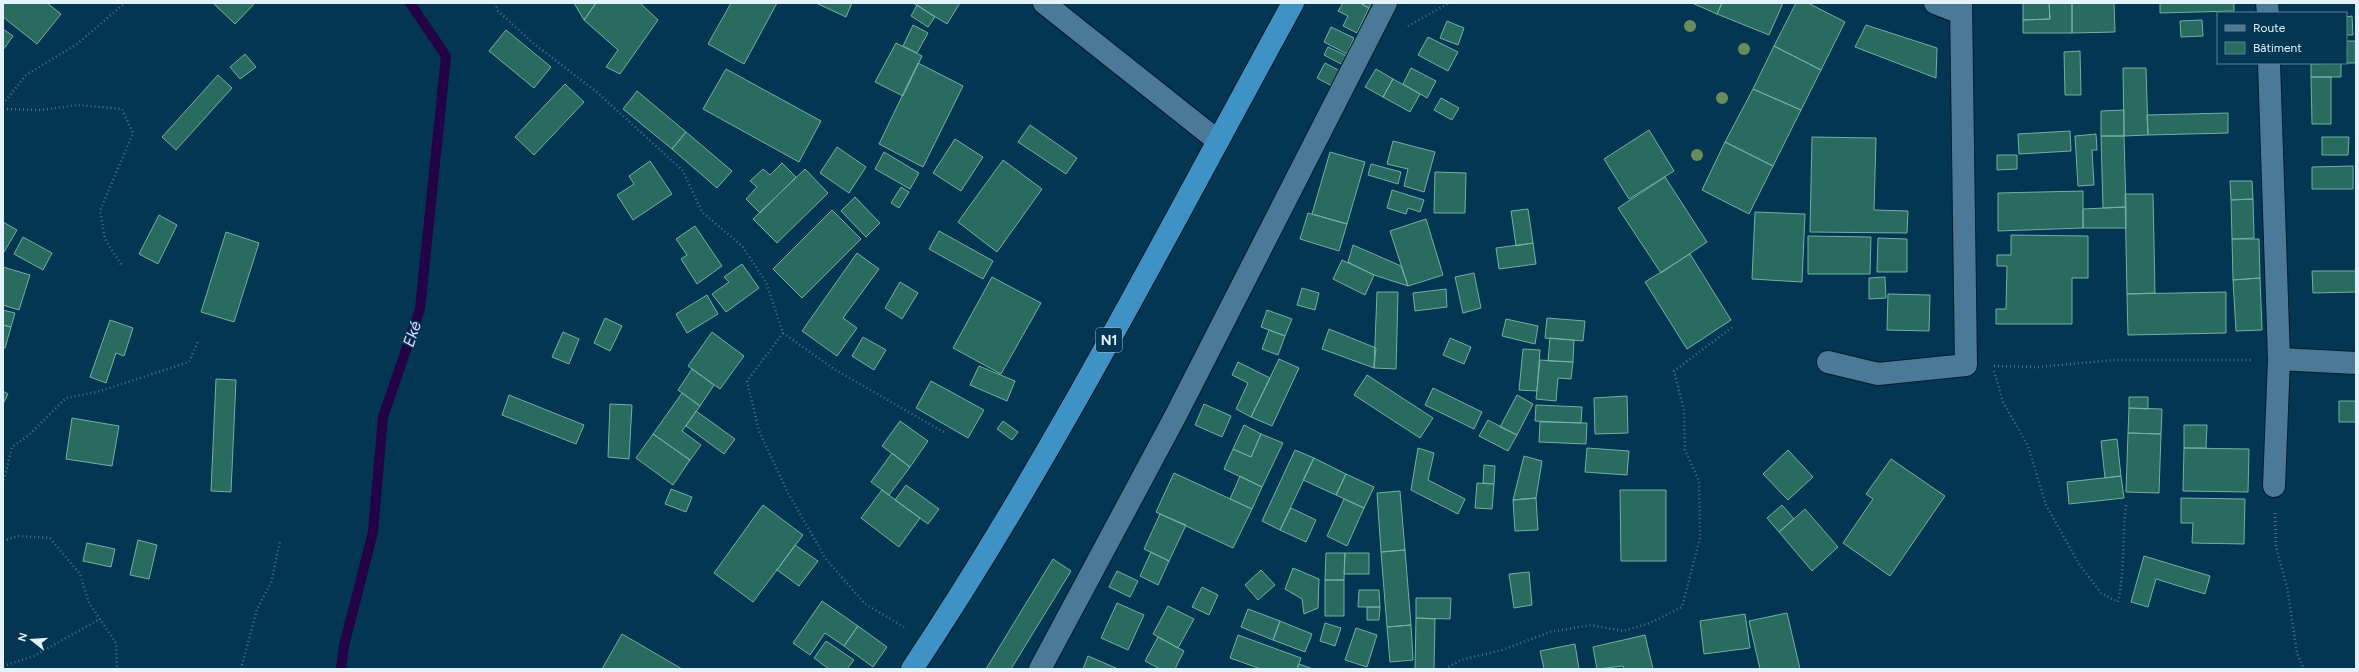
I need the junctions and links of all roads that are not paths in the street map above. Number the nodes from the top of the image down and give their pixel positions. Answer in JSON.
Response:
{"nodes":[{"id":1,"x":1044,"y":3,"type":"edge"},
{"id":2,"x":1293,"y":3,"type":"edge"},
{"id":3,"x":1386,"y":3,"type":"edge"},
{"id":4,"x":1934,"y":3,"type":"edge"},
{"id":5,"x":1961,"y":8,"type":"edge"},
{"id":6,"x":2269,"y":64,"type":"edge"},
{"id":7,"x":1218,"y":141,"type":"junction"},
{"id":8,"x":2279,"y":359,"type":"junction"},
{"id":9,"x":1828,"y":362,"type":"dead end"},
{"id":10,"x":2356,"y":363,"type":"edge"},
{"id":11,"x":2274,"y":486,"type":"road end"},
{"id":12,"x":912,"y":669,"type":"edge"},
{"id":13,"x":1040,"y":669,"type":"edge"}],
"edges":[{"from":1,"to":7,"type":"street"},
{"from":2,"to":7,"type":"highway","number":"N1"},
{"from":3,"to":13,"type":"street"},
{"from":4,"to":5,"type":"street"},
{"from":5,"to":9,"type":"street"},
{"from":6,"to":8,"type":"street"},
{"from":7,"to":12,"type":"highway","number":"N1"},
{"from":8,"to":10,"type":"street"},
{"from":8,"to":11,"type":"street"}]}
